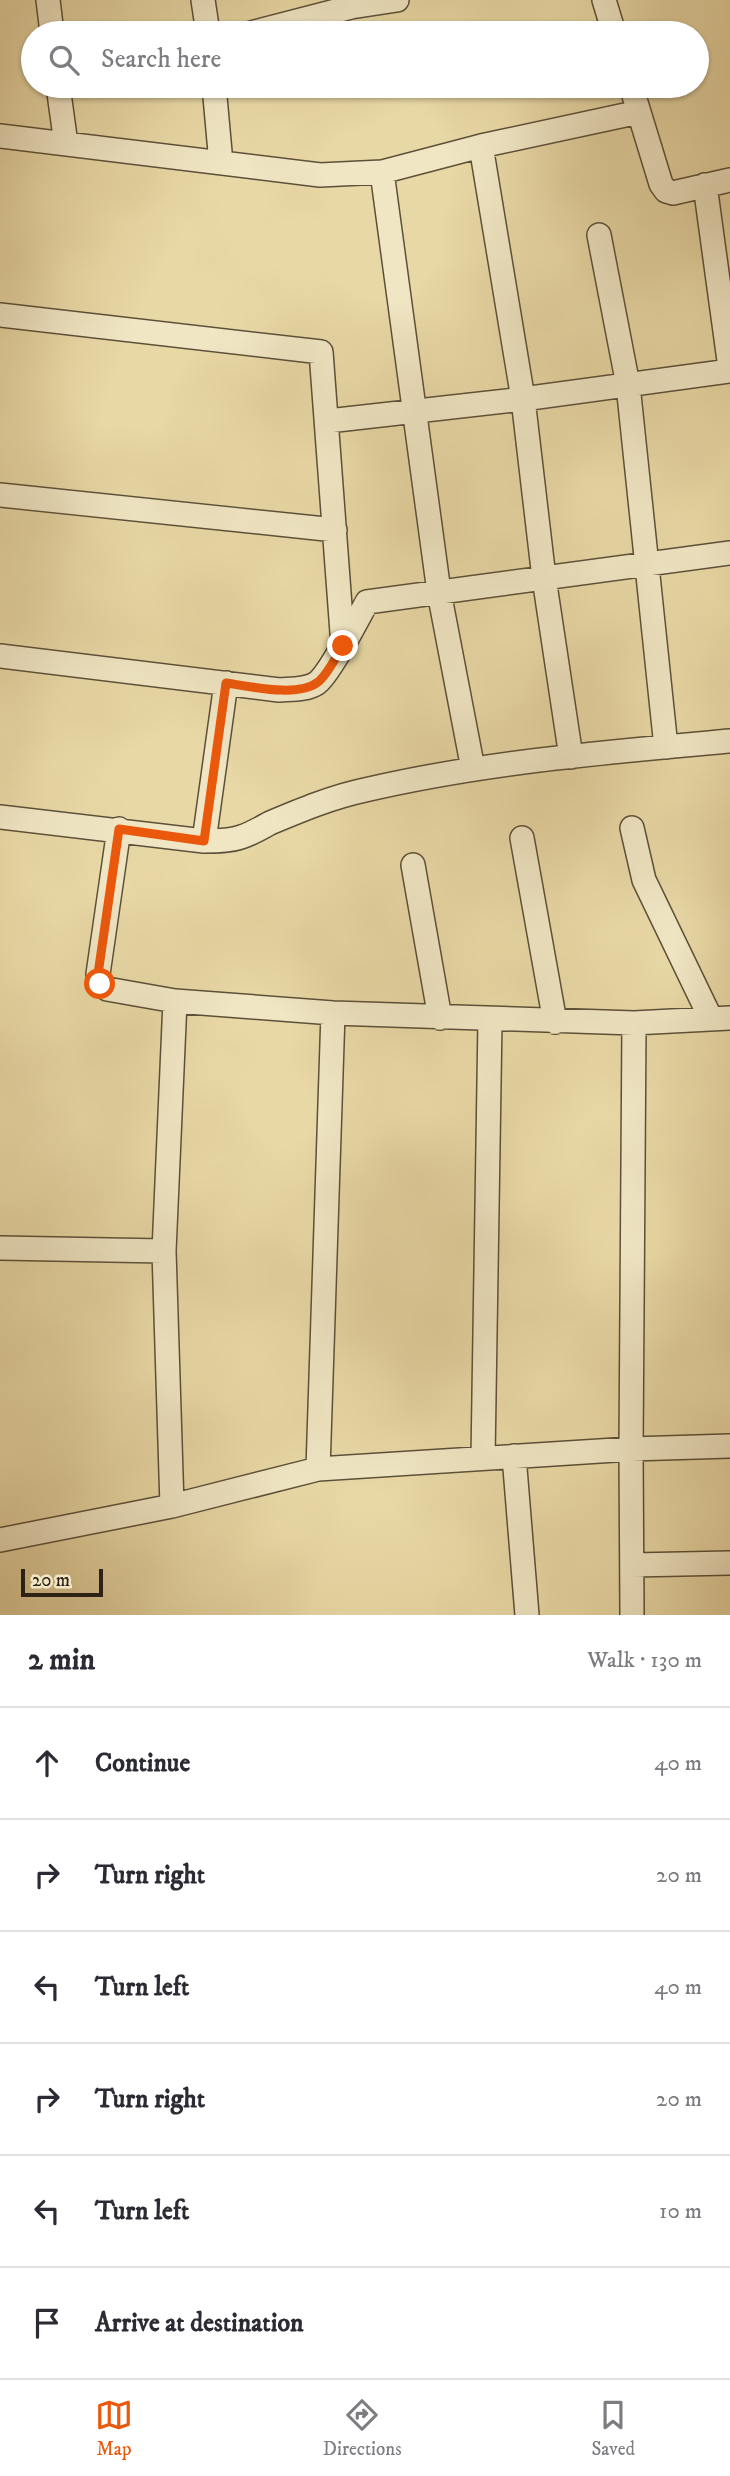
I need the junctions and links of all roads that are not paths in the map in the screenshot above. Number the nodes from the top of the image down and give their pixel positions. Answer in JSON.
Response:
{"nodes":[{"id":1,"x":48,"y":0,"type":"edge"},
{"id":2,"x":203,"y":0,"type":"edge"},
{"id":3,"x":397,"y":0,"type":"edge"},
{"id":4,"x":604,"y":0,"type":"edge"},
{"id":5,"x":51,"y":21,"type":"edge"},
{"id":6,"x":206,"y":21,"type":"edge"},
{"id":7,"x":297,"y":21,"type":"edge"},
{"id":8,"x":610,"y":21,"type":"edge"},
{"id":9,"x":59,"y":98,"type":"edge"},
{"id":10,"x":215,"y":98,"type":"edge"},
{"id":11,"x":635,"y":98,"type":"edge"},
{"id":12,"x":639,"y":112,"type":"junction"},
{"id":13,"x":0,"y":136,"type":"edge"},
{"id":14,"x":65,"y":144,"type":"junction"},
{"id":15,"x":481,"y":146,"type":"junction"},
{"id":16,"x":221,"y":163,"type":"junction"},
{"id":17,"x":382,"y":172,"type":"junction"},
{"id":18,"x":730,"y":180,"type":"edge"},
{"id":19,"x":705,"y":186,"type":"junction"},
{"id":20,"x":599,"y":235,"type":"dead end"},
{"id":21,"x":0,"y":315,"type":"edge"},
{"id":22,"x":730,"y":370,"type":"edge"},
{"id":23,"x":628,"y":385,"type":"junction"},
{"id":24,"x":523,"y":399,"type":"junction"},
{"id":25,"x":414,"y":411,"type":"junction"},
{"id":26,"x":328,"y":421,"type":"junction"},
{"id":27,"x":0,"y":495,"type":"edge"},
{"id":28,"x":335,"y":530,"type":"junction"},
{"id":29,"x":730,"y":553,"type":"edge"},
{"id":30,"x":648,"y":564,"type":"junction"},
{"id":31,"x":544,"y":578,"type":"junction"},
{"id":32,"x":439,"y":592,"type":"junction"},
{"id":33,"x":343,"y":646,"type":"junction"},
{"id":34,"x":0,"y":656,"type":"edge"},
{"id":35,"x":226,"y":683,"type":"junction"},
{"id":36,"x":730,"y":741,"type":"edge"},
{"id":37,"x":666,"y":747,"type":"junction"},
{"id":38,"x":571,"y":757,"type":"junction"},
{"id":39,"x":473,"y":769,"type":"junction"},
{"id":40,"x":0,"y":817,"type":"edge"},
{"id":41,"x":632,"y":828,"type":"dead end"},
{"id":42,"x":119,"y":829,"type":"junction"},
{"id":43,"x":522,"y":838,"type":"dead end"},
{"id":44,"x":204,"y":841,"type":"junction"},
{"id":45,"x":413,"y":865,"type":"dead end"},
{"id":46,"x":175,"y":1001,"type":"junction"},
{"id":47,"x":333,"y":1013,"type":"junction"},
{"id":48,"x":440,"y":1017,"type":"junction"},
{"id":49,"x":721,"y":1019,"type":"edge"},
{"id":50,"x":490,"y":1020,"type":"junction"},
{"id":51,"x":555,"y":1021,"type":"junction"},
{"id":52,"x":634,"y":1023,"type":"junction"},
{"id":53,"x":0,"y":1248,"type":"edge"},
{"id":54,"x":164,"y":1251,"type":"junction"},
{"id":55,"x":730,"y":1446,"type":"edge"},
{"id":56,"x":631,"y":1449,"type":"junction"},
{"id":57,"x":514,"y":1456,"type":"junction"},
{"id":58,"x":483,"y":1458,"type":"junction"},
{"id":59,"x":318,"y":1469,"type":"junction"},
{"id":60,"x":172,"y":1506,"type":"junction"},
{"id":61,"x":0,"y":1540,"type":"edge"},
{"id":62,"x":730,"y":1563,"type":"edge"},
{"id":63,"x":633,"y":1565,"type":"junction"},
{"id":64,"x":527,"y":1615,"type":"edge"},
{"id":65,"x":632,"y":1615,"type":"edge"}],
"edges":[{"from":1,"to":5,"type":"street"},
{"from":2,"to":6,"type":"street"},
{"from":3,"to":7,"type":"street"},
{"from":4,"to":8,"type":"street"},
{"from":9,"to":14,"type":"street"},
{"from":10,"to":16,"type":"street"},
{"from":11,"to":12,"type":"street"},
{"from":12,"to":15,"type":"street"},
{"from":12,"to":19,"type":"street"},
{"from":13,"to":14,"type":"street"},
{"from":14,"to":16,"type":"street"},
{"from":15,"to":17,"type":"street"},
{"from":15,"to":24,"type":"street"},
{"from":16,"to":17,"type":"street"},
{"from":17,"to":25,"type":"street"},
{"from":18,"to":19,"type":"street"},
{"from":19,"to":22,"type":"street"},
{"from":20,"to":23,"type":"street"},
{"from":21,"to":26,"type":"street"},
{"from":22,"to":23,"type":"street"},
{"from":23,"to":24,"type":"street"},
{"from":23,"to":30,"type":"street"},
{"from":24,"to":25,"type":"street"},
{"from":24,"to":31,"type":"street"},
{"from":25,"to":26,"type":"street"},
{"from":25,"to":32,"type":"street"},
{"from":26,"to":28,"type":"street"},
{"from":27,"to":28,"type":"street"},
{"from":28,"to":33,"type":"street"},
{"from":29,"to":30,"type":"street"},
{"from":30,"to":31,"type":"street"},
{"from":30,"to":37,"type":"street"},
{"from":31,"to":32,"type":"street"},
{"from":31,"to":38,"type":"street"},
{"from":32,"to":33,"type":"street"},
{"from":32,"to":39,"type":"street"},
{"from":33,"to":35,"type":"street"},
{"from":34,"to":35,"type":"street"},
{"from":35,"to":44,"type":"street"},
{"from":36,"to":37,"type":"street"},
{"from":37,"to":38,"type":"street"},
{"from":38,"to":39,"type":"street"},
{"from":39,"to":44,"type":"street"},
{"from":40,"to":42,"type":"street"},
{"from":41,"to":49,"type":"street"},
{"from":42,"to":44,"type":"street"},
{"from":42,"to":46,"type":"street"},
{"from":43,"to":51,"type":"street"},
{"from":45,"to":48,"type":"street"},
{"from":46,"to":47,"type":"street"},
{"from":46,"to":54,"type":"street"},
{"from":47,"to":48,"type":"street"},
{"from":47,"to":59,"type":"street"},
{"from":48,"to":50,"type":"street"},
{"from":49,"to":52,"type":"street"},
{"from":50,"to":51,"type":"street"},
{"from":50,"to":58,"type":"street"},
{"from":51,"to":52,"type":"street"},
{"from":52,"to":56,"type":"street"},
{"from":53,"to":54,"type":"street"},
{"from":54,"to":60,"type":"street"},
{"from":55,"to":56,"type":"street"},
{"from":56,"to":57,"type":"street"},
{"from":56,"to":63,"type":"street"},
{"from":57,"to":58,"type":"street"},
{"from":57,"to":64,"type":"street"},
{"from":58,"to":59,"type":"street"},
{"from":59,"to":60,"type":"street"},
{"from":60,"to":61,"type":"street"},
{"from":62,"to":63,"type":"street"},
{"from":63,"to":65,"type":"street"}]}
